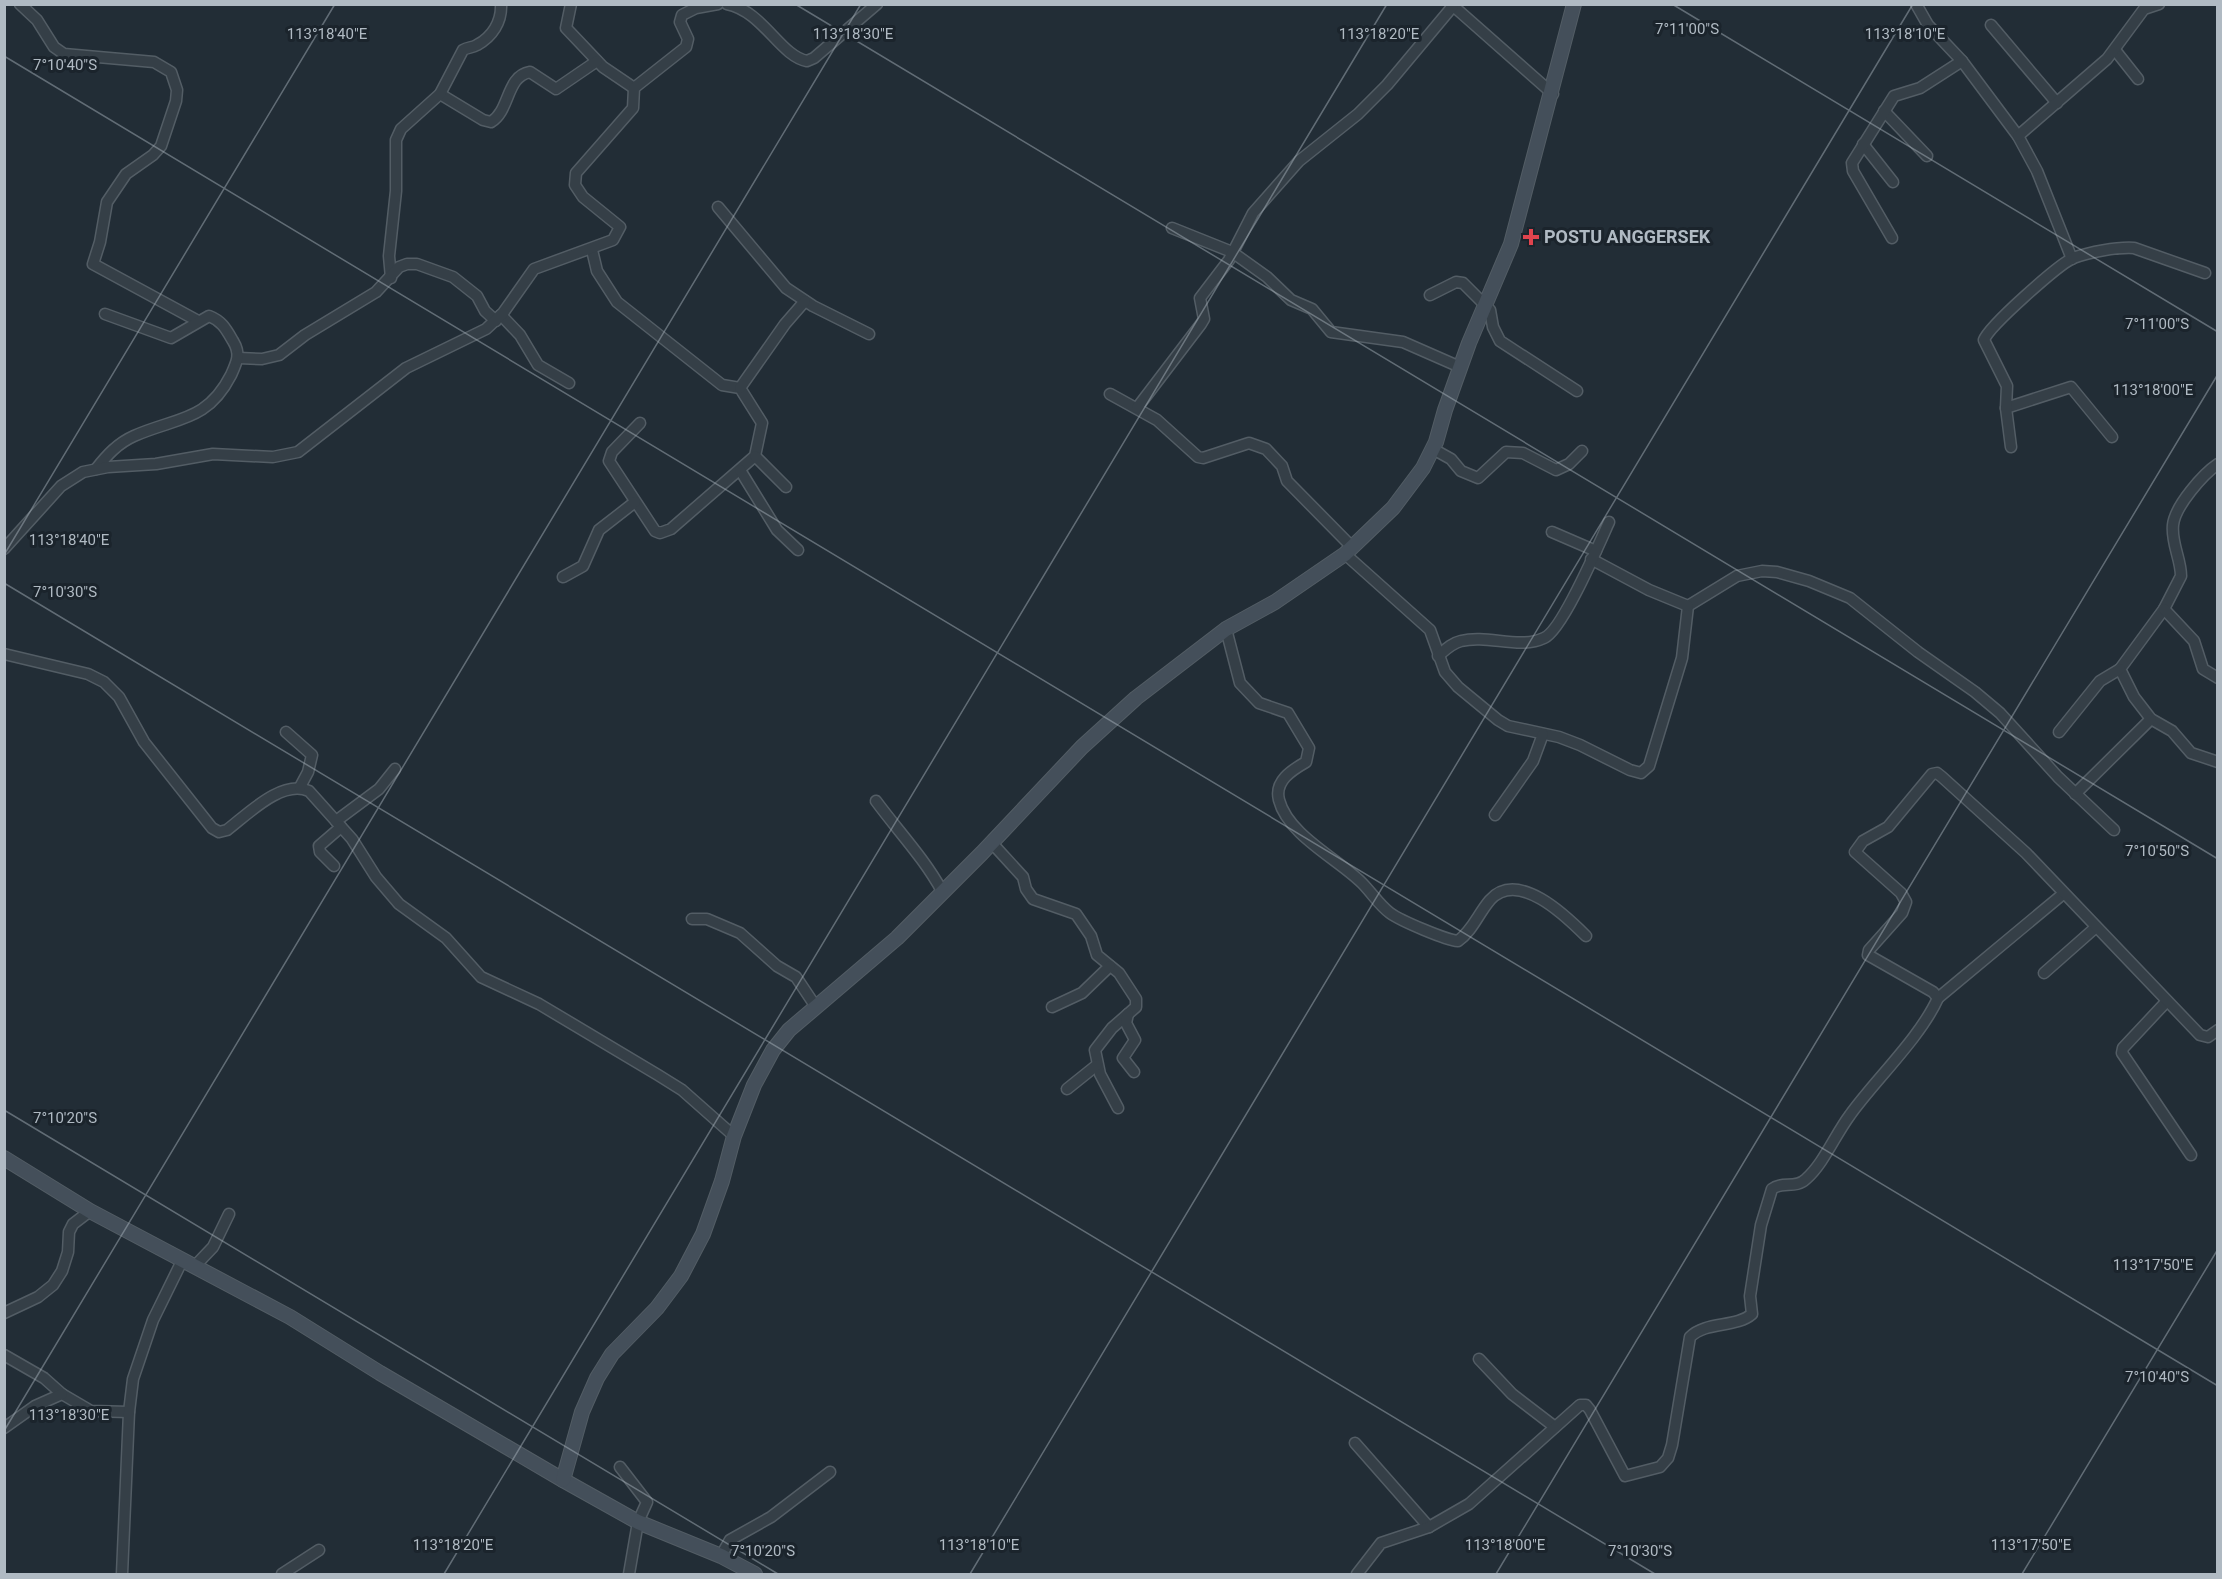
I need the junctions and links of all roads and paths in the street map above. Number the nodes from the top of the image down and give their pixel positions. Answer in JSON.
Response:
{"nodes":[{"id":1,"x":20,"y":4,"type":"edge"},
{"id":2,"x":501,"y":4,"type":"edge"},
{"id":3,"x":571,"y":4,"type":"edge"},
{"id":4,"x":718,"y":4,"type":"edge"},
{"id":5,"x":728,"y":4,"type":"edge"},
{"id":6,"x":877,"y":4,"type":"edge"},
{"id":7,"x":1574,"y":4,"type":"edge"},
{"id":8,"x":1916,"y":4,"type":"edge"},
{"id":9,"x":2159,"y":4,"type":"edge"},
{"id":10,"x":1452,"y":5,"type":"edge"},
{"id":11,"x":1991,"y":25,"type":"dead end"},
{"id":12,"x":2115,"y":50,"type":"junction"},
{"id":13,"x":597,"y":61,"type":"junction"},
{"id":14,"x":1962,"y":62,"type":"junction"},
{"id":15,"x":2138,"y":80,"type":"dead end"},
{"id":16,"x":634,"y":88,"type":"junction"},
{"id":17,"x":440,"y":94,"type":"junction"},
{"id":18,"x":1553,"y":94,"type":"junction"},
{"id":19,"x":2057,"y":103,"type":"junction"},
{"id":20,"x":1884,"y":111,"type":"junction"},
{"id":21,"x":2019,"y":136,"type":"junction"},
{"id":22,"x":1863,"y":144,"type":"junction"},
{"id":23,"x":1927,"y":156,"type":"dead end"},
{"id":24,"x":1893,"y":182,"type":"dead end"},
{"id":25,"x":718,"y":207,"type":"dead end"},
{"id":26,"x":1172,"y":228,"type":"dead end"},
{"id":27,"x":1892,"y":238,"type":"dead end"},
{"id":28,"x":592,"y":250,"type":"junction"},
{"id":29,"x":1232,"y":252,"type":"junction"},
{"id":30,"x":2072,"y":259,"type":"junction"},
{"id":31,"x":2205,"y":273,"type":"dead end"},
{"id":32,"x":391,"y":278,"type":"junction"},
{"id":33,"x":1430,"y":295,"type":"dead end"},
{"id":34,"x":804,"y":301,"type":"junction"},
{"id":35,"x":1484,"y":305,"type":"junction"},
{"id":36,"x":105,"y":314,"type":"dead end"},
{"id":37,"x":498,"y":318,"type":"junction"},
{"id":38,"x":198,"y":321,"type":"junction"},
{"id":39,"x":869,"y":333,"type":"dead end"},
{"id":40,"x":239,"y":358,"type":"junction"},
{"id":41,"x":1460,"y":367,"type":"junction"},
{"id":42,"x":569,"y":383,"type":"dead end"},
{"id":43,"x":740,"y":388,"type":"junction"},
{"id":44,"x":1577,"y":391,"type":"dead end"},
{"id":45,"x":1110,"y":394,"type":"dead end"},
{"id":46,"x":1137,"y":408,"type":"junction"},
{"id":47,"x":2006,"y":408,"type":"junction"},
{"id":48,"x":640,"y":423,"type":"dead end"},
{"id":49,"x":2112,"y":437,"type":"dead end"},
{"id":50,"x":2011,"y":447,"type":"dead end"},
{"id":51,"x":1433,"y":449,"type":"junction"},
{"id":52,"x":1582,"y":451,"type":"dead end"},
{"id":53,"x":755,"y":456,"type":"junction"},
{"id":54,"x":2217,"y":464,"type":"edge"},
{"id":55,"x":96,"y":469,"type":"junction"},
{"id":56,"x":740,"y":470,"type":"junction"},
{"id":57,"x":786,"y":487,"type":"dead end"},
{"id":58,"x":635,"y":502,"type":"junction"},
{"id":59,"x":1609,"y":522,"type":"dead end"},
{"id":60,"x":1552,"y":531,"type":"dead end"},
{"id":61,"x":4,"y":549,"type":"edge"},
{"id":62,"x":798,"y":550,"type":"dead end"},
{"id":63,"x":1348,"y":551,"type":"junction"},
{"id":64,"x":1594,"y":555,"type":"junction"},
{"id":65,"x":563,"y":577,"type":"dead end"},
{"id":66,"x":1688,"y":606,"type":"junction"},
{"id":67,"x":2164,"y":609,"type":"junction"},
{"id":68,"x":1226,"y":629,"type":"junction"},
{"id":69,"x":4,"y":654,"type":"edge"},
{"id":70,"x":1438,"y":656,"type":"junction"},
{"id":71,"x":2120,"y":669,"type":"junction"},
{"id":72,"x":2217,"y":678,"type":"edge"},
{"id":73,"x":2151,"y":719,"type":"junction"},
{"id":74,"x":286,"y":732,"type":"dead end"},
{"id":75,"x":2059,"y":732,"type":"dead end"},
{"id":76,"x":1543,"y":734,"type":"junction"},
{"id":77,"x":2217,"y":762,"type":"edge"},
{"id":78,"x":395,"y":769,"type":"dead end"},
{"id":79,"x":300,"y":787,"type":"junction"},
{"id":80,"x":2075,"y":794,"type":"junction"},
{"id":81,"x":876,"y":801,"type":"dead end"},
{"id":82,"x":1495,"y":815,"type":"dead end"},
{"id":83,"x":339,"y":824,"type":"junction"},
{"id":84,"x":2114,"y":830,"type":"dead end"},
{"id":85,"x":992,"y":842,"type":"junction"},
{"id":86,"x":334,"y":867,"type":"dead end"},
{"id":87,"x":942,"y":891,"type":"junction"},
{"id":88,"x":2063,"y":894,"type":"junction"},
{"id":89,"x":692,"y":919,"type":"dead end"},
{"id":90,"x":2096,"y":928,"type":"junction"},
{"id":91,"x":1586,"y":936,"type":"dead end"},
{"id":92,"x":1110,"y":966,"type":"junction"},
{"id":93,"x":2044,"y":973,"type":"dead end"},
{"id":94,"x":1938,"y":998,"type":"junction"},
{"id":95,"x":2167,"y":1001,"type":"junction"},
{"id":96,"x":816,"y":1007,"type":"junction"},
{"id":97,"x":1052,"y":1007,"type":"dead end"},
{"id":98,"x":1128,"y":1014,"type":"junction"},
{"id":99,"x":2217,"y":1030,"type":"edge"},
{"id":100,"x":1097,"y":1065,"type":"junction"},
{"id":101,"x":1134,"y":1072,"type":"dead end"},
{"id":102,"x":1067,"y":1089,"type":"dead end"},
{"id":103,"x":1118,"y":1108,"type":"dead end"},
{"id":104,"x":734,"y":1136,"type":"junction"},
{"id":105,"x":2191,"y":1155,"type":"dead end"},
{"id":106,"x":4,"y":1158,"type":"edge"},
{"id":107,"x":90,"y":1211,"type":"junction"},
{"id":108,"x":229,"y":1214,"type":"dead end"},
{"id":109,"x":188,"y":1264,"type":"junction"},
{"id":110,"x":4,"y":1313,"type":"edge"},
{"id":111,"x":4,"y":1355,"type":"edge"},
{"id":112,"x":1479,"y":1359,"type":"dead end"},
{"id":113,"x":62,"y":1394,"type":"junction"},
{"id":114,"x":129,"y":1412,"type":"junction"},
{"id":115,"x":1555,"y":1427,"type":"junction"},
{"id":116,"x":4,"y":1428,"type":"edge"},
{"id":117,"x":1354,"y":1443,"type":"dead end"},
{"id":118,"x":620,"y":1467,"type":"dead end"},
{"id":119,"x":830,"y":1472,"type":"dead end"},
{"id":120,"x":563,"y":1480,"type":"junction"},
{"id":121,"x":638,"y":1522,"type":"junction"},
{"id":122,"x":1429,"y":1527,"type":"junction"},
{"id":123,"x":319,"y":1550,"type":"dead end"},
{"id":124,"x":721,"y":1556,"type":"junction"},
{"id":125,"x":122,"y":1575,"type":"edge"},
{"id":126,"x":282,"y":1575,"type":"edge"},
{"id":127,"x":629,"y":1575,"type":"edge"},
{"id":128,"x":755,"y":1575,"type":"edge"},
{"id":129,"x":1357,"y":1575,"type":"edge"}],
"edges":[{"from":1,"to":38,"type":"street"},
{"from":2,"to":17,"type":"street"},
{"from":3,"to":13,"type":"street"},
{"from":4,"to":16,"type":"street"},
{"from":5,"to":6,"type":"street"},
{"from":7,"to":18,"type":"street"},
{"from":8,"to":14,"type":"street"},
{"from":9,"to":12,"type":"street"},
{"from":10,"to":18,"type":"street"},
{"from":10,"to":29,"type":"street"},
{"from":11,"to":19,"type":"street"},
{"from":12,"to":15,"type":"street"},
{"from":12,"to":19,"type":"street"},
{"from":13,"to":16,"type":"street"},
{"from":13,"to":17,"type":"street"},
{"from":14,"to":20,"type":"street"},
{"from":14,"to":21,"type":"street"},
{"from":16,"to":28,"type":"street"},
{"from":17,"to":32,"type":"street"},
{"from":18,"to":35,"type":"street"},
{"from":19,"to":21,"type":"street"},
{"from":20,"to":22,"type":"street"},
{"from":20,"to":23,"type":"street"},
{"from":21,"to":30,"type":"street"},
{"from":22,"to":24,"type":"street"},
{"from":22,"to":27,"type":"street"},
{"from":25,"to":34,"type":"street"},
{"from":26,"to":29,"type":"street"},
{"from":28,"to":37,"type":"street"},
{"from":28,"to":43,"type":"street"},
{"from":29,"to":41,"type":"street"},
{"from":29,"to":46,"type":"street"},
{"from":30,"to":31,"type":"street"},
{"from":30,"to":47,"type":"street"},
{"from":32,"to":37,"type":"street"},
{"from":32,"to":40,"type":"street"},
{"from":33,"to":35,"type":"street"},
{"from":34,"to":39,"type":"street"},
{"from":34,"to":43,"type":"street"},
{"from":35,"to":41,"type":"street"},
{"from":35,"to":44,"type":"street"},
{"from":36,"to":38,"type":"street"},
{"from":37,"to":42,"type":"street"},
{"from":37,"to":55,"type":"street"},
{"from":38,"to":40,"type":"street"},
{"from":40,"to":55,"type":"street"},
{"from":41,"to":51,"type":"street"},
{"from":43,"to":53,"type":"street"},
{"from":45,"to":46,"type":"street"},
{"from":46,"to":63,"type":"street"},
{"from":47,"to":49,"type":"street"},
{"from":47,"to":50,"type":"street"},
{"from":48,"to":58,"type":"street"},
{"from":51,"to":52,"type":"street"},
{"from":51,"to":63,"type":"street"},
{"from":53,"to":56,"type":"street"},
{"from":53,"to":57,"type":"street"},
{"from":54,"to":67,"type":"street"},
{"from":55,"to":61,"type":"street"},
{"from":56,"to":58,"type":"street"},
{"from":56,"to":62,"type":"street"},
{"from":58,"to":65,"type":"street"},
{"from":59,"to":64,"type":"street"},
{"from":60,"to":64,"type":"street"},
{"from":63,"to":68,"type":"street"},
{"from":63,"to":70,"type":"street"},
{"from":64,"to":66,"type":"street"},
{"from":64,"to":70,"type":"street"},
{"from":66,"to":76,"type":"street"},
{"from":66,"to":80,"type":"street"},
{"from":67,"to":71,"type":"street"},
{"from":67,"to":72,"type":"street"},
{"from":68,"to":85,"type":"street"},
{"from":68,"to":91,"type":"street"},
{"from":69,"to":79,"type":"street"},
{"from":70,"to":76,"type":"street"},
{"from":71,"to":73,"type":"street"},
{"from":71,"to":75,"type":"street"},
{"from":73,"to":77,"type":"street"},
{"from":73,"to":80,"type":"street"},
{"from":74,"to":79,"type":"street"},
{"from":76,"to":82,"type":"street"},
{"from":78,"to":83,"type":"street"},
{"from":79,"to":83,"type":"street"},
{"from":80,"to":84,"type":"street"},
{"from":81,"to":87,"type":"street"},
{"from":83,"to":86,"type":"street"},
{"from":83,"to":104,"type":"street"},
{"from":85,"to":87,"type":"street"},
{"from":85,"to":92,"type":"street"},
{"from":87,"to":96,"type":"street"},
{"from":88,"to":90,"type":"street"},
{"from":88,"to":94,"type":"street"},
{"from":88,"to":94,"type":"street"},
{"from":89,"to":96,"type":"street"},
{"from":90,"to":93,"type":"street"},
{"from":90,"to":95,"type":"street"},
{"from":92,"to":97,"type":"street"},
{"from":92,"to":98,"type":"street"},
{"from":94,"to":115,"type":"street"},
{"from":95,"to":99,"type":"street"},
{"from":95,"to":105,"type":"street"},
{"from":96,"to":104,"type":"street"},
{"from":98,"to":100,"type":"street"},
{"from":98,"to":101,"type":"street"},
{"from":100,"to":102,"type":"street"},
{"from":100,"to":103,"type":"street"},
{"from":104,"to":120,"type":"street"},
{"from":106,"to":107,"type":"street"},
{"from":107,"to":109,"type":"street"},
{"from":107,"to":110,"type":"street"},
{"from":108,"to":109,"type":"street"},
{"from":109,"to":114,"type":"street"},
{"from":109,"to":120,"type":"street"},
{"from":111,"to":113,"type":"street"},
{"from":112,"to":115,"type":"street"},
{"from":113,"to":114,"type":"street"},
{"from":113,"to":116,"type":"street"},
{"from":114,"to":125,"type":"street"},
{"from":115,"to":122,"type":"street"},
{"from":117,"to":122,"type":"street"},
{"from":118,"to":121,"type":"street"},
{"from":119,"to":124,"type":"street"},
{"from":120,"to":121,"type":"street"},
{"from":121,"to":124,"type":"street"},
{"from":121,"to":127,"type":"street"},
{"from":122,"to":129,"type":"street"},
{"from":123,"to":126,"type":"street"},
{"from":124,"to":128,"type":"street"}]}
